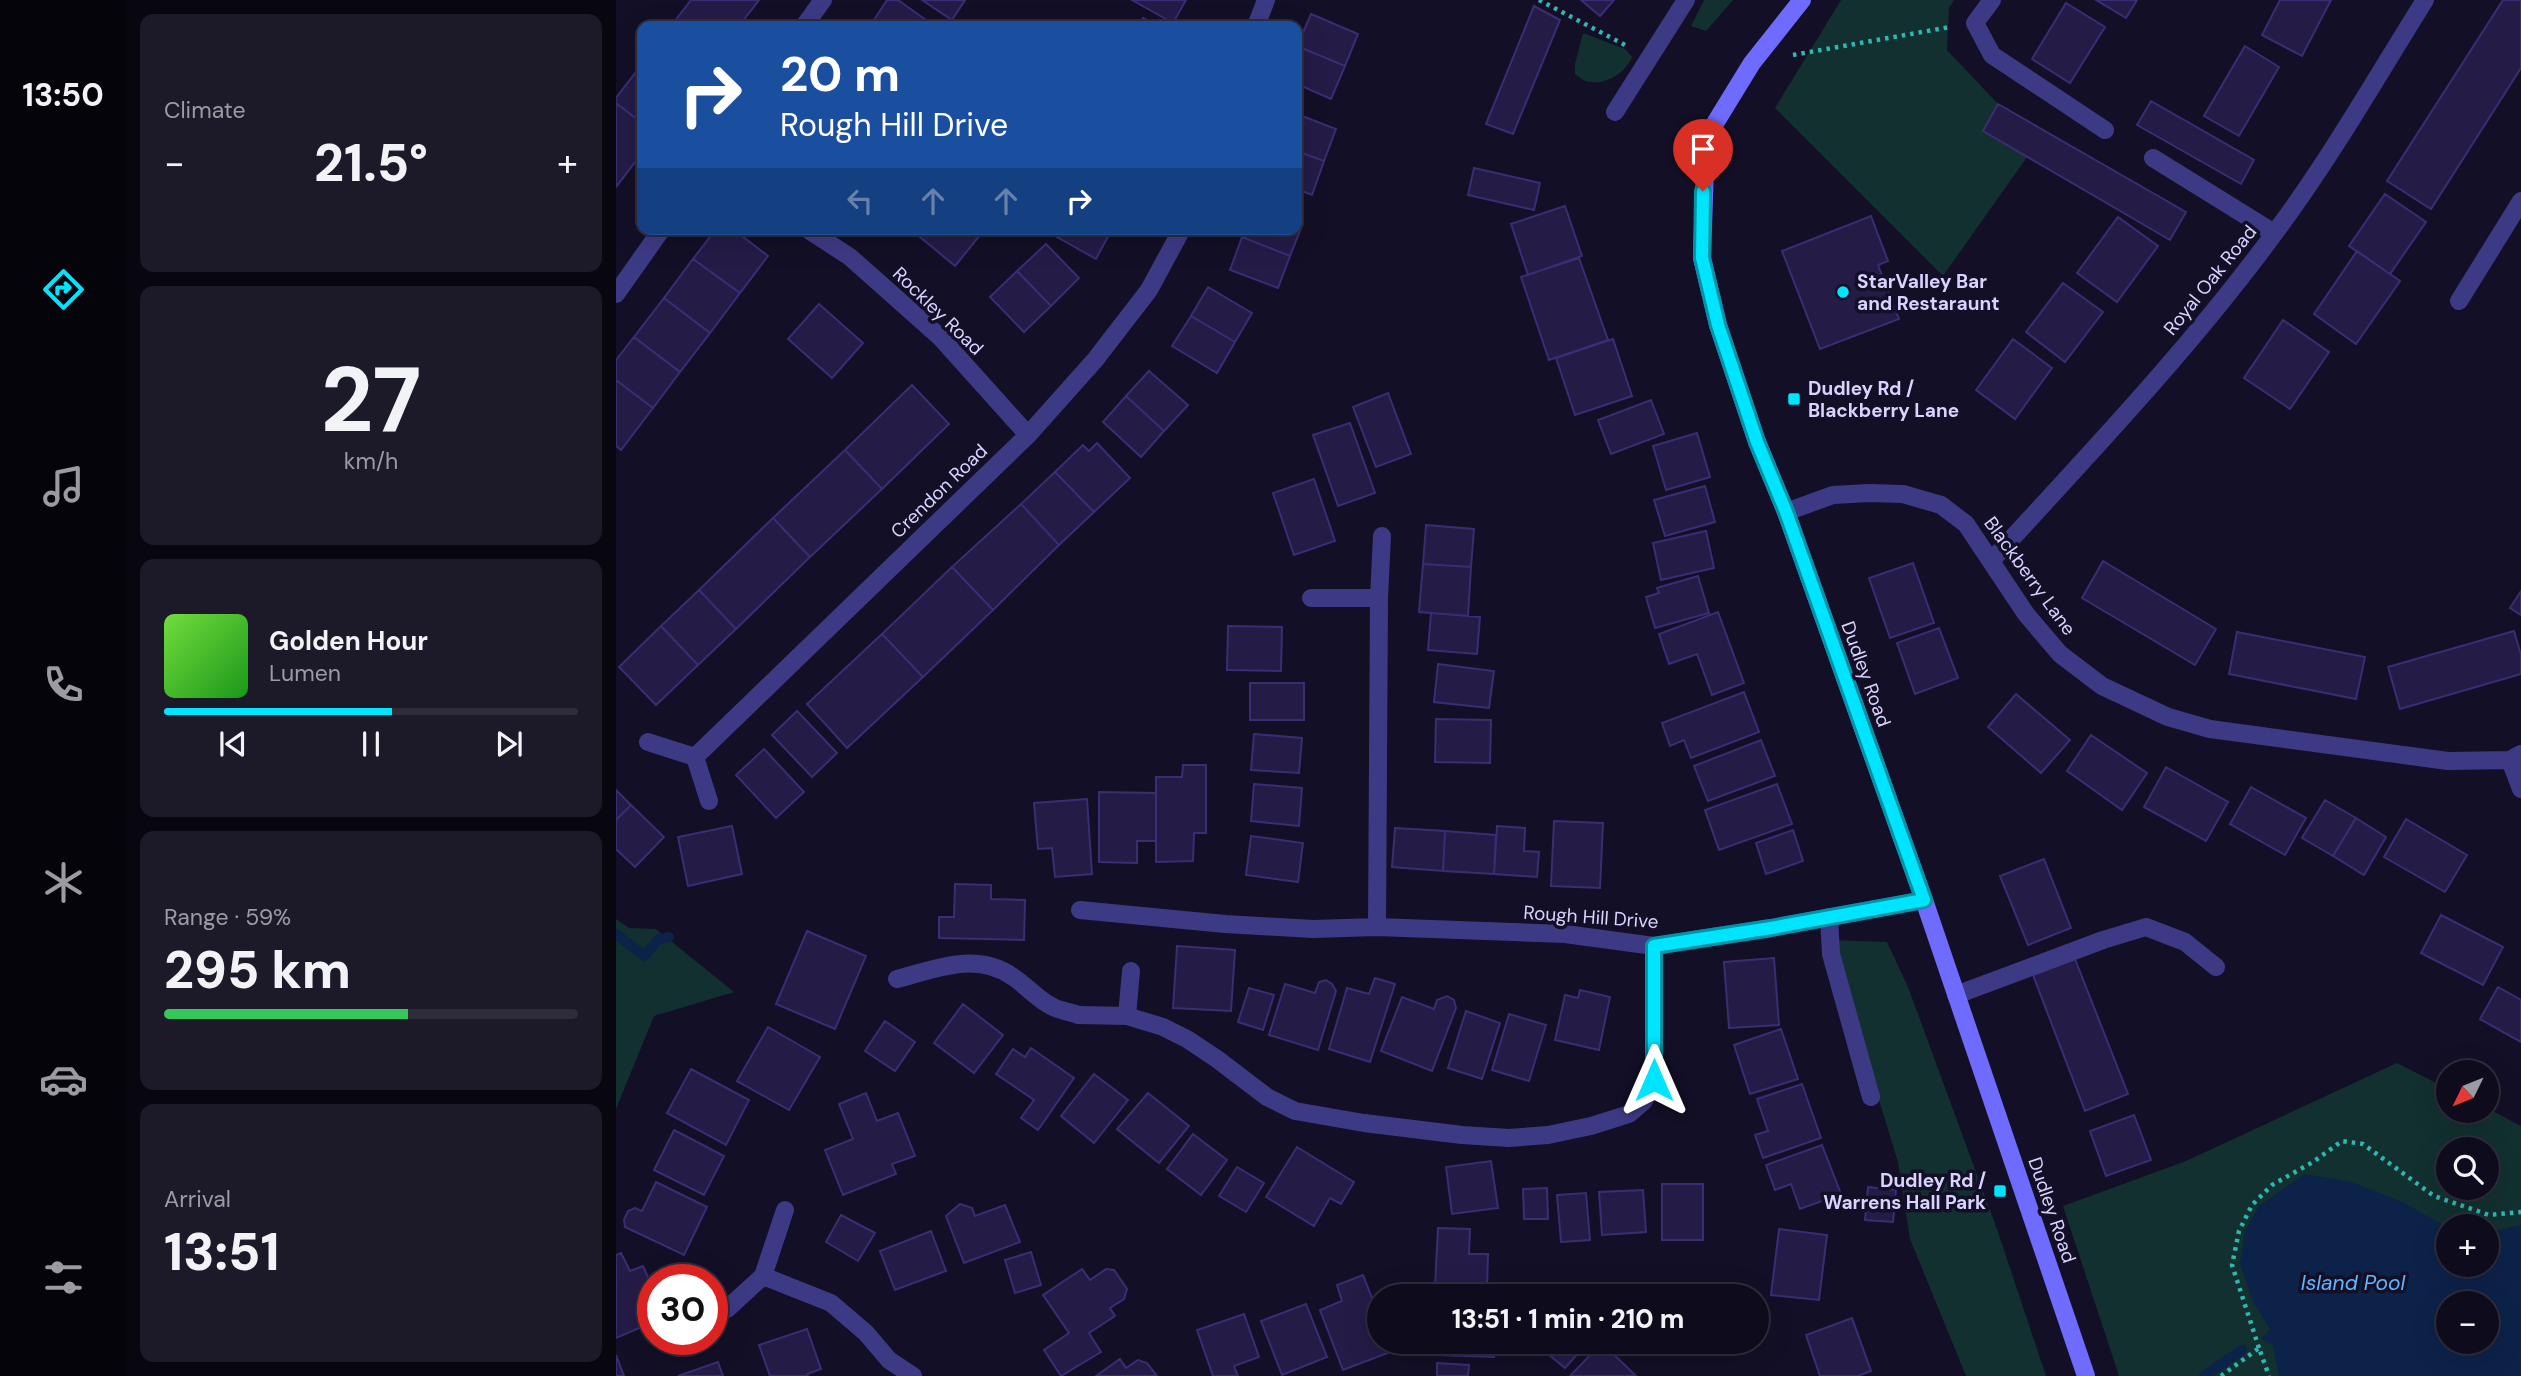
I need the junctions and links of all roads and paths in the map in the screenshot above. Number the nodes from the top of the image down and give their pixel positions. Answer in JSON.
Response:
{"nodes":[{"id":1,"x":822,"y":0,"type":"edge"},
{"id":2,"x":1266,"y":0,"type":"edge"},
{"id":3,"x":1539,"y":0,"type":"edge"},
{"id":4,"x":1686,"y":0,"type":"edge"},
{"id":5,"x":1802,"y":0,"type":"edge"},
{"id":6,"x":1992,"y":0,"type":"edge"},
{"id":7,"x":2425,"y":0,"type":"edge"},
{"id":8,"x":807,"y":21,"type":"edge"},
{"id":9,"x":1258,"y":21,"type":"edge"},
{"id":10,"x":1975,"y":23,"type":"junction"},
{"id":11,"x":1650,"y":58,"type":"junction"},
{"id":12,"x":1752,"y":63,"type":"junction"},
{"id":13,"x":1615,"y":112,"type":"dead end"},
{"id":14,"x":2105,"y":130,"type":"dead end"},
{"id":15,"x":2153,"y":158,"type":"dead end"},
{"id":16,"x":2521,"y":201,"type":"edge"},
{"id":17,"x":2274,"y":233,"type":"junction"},
{"id":18,"x":658,"y":235,"type":"edge"},
{"id":19,"x":816,"y":235,"type":"edge"},
{"id":20,"x":1179,"y":235,"type":"edge"},
{"id":21,"x":616,"y":294,"type":"edge"},
{"id":22,"x":2459,"y":301,"type":"dead end"},
{"id":23,"x":1028,"y":435,"type":"junction"},
{"id":24,"x":1786,"y":512,"type":"junction"},
{"id":25,"x":1382,"y":536,"type":"dead end"},
{"id":26,"x":1992,"y":560,"type":"junction"},
{"id":27,"x":1311,"y":598,"type":"dead end"},
{"id":28,"x":1379,"y":598,"type":"junction"},
{"id":29,"x":648,"y":741,"type":"dead end"},
{"id":30,"x":695,"y":757,"type":"junction"},
{"id":31,"x":2515,"y":757,"type":"edge"},
{"id":32,"x":2521,"y":789,"type":"edge"},
{"id":33,"x":709,"y":801,"type":"dead end"},
{"id":34,"x":1924,"y":900,"type":"junction"},
{"id":35,"x":1080,"y":911,"type":"dead end"},
{"id":36,"x":1829,"y":917,"type":"junction"},
{"id":37,"x":1377,"y":928,"type":"junction"},
{"id":38,"x":1654,"y":946,"type":"junction"},
{"id":39,"x":2216,"y":967,"type":"dead end"},
{"id":40,"x":1130,"y":971,"type":"dead end"},
{"id":41,"x":897,"y":979,"type":"dead end"},
{"id":42,"x":1956,"y":995,"type":"junction"},
{"id":43,"x":1127,"y":1016,"type":"junction"},
{"id":44,"x":1871,"y":1097,"type":"dead end"},
{"id":45,"x":786,"y":1210,"type":"dead end"},
{"id":46,"x":2521,"y":1212,"type":"edge"},
{"id":47,"x":763,"y":1276,"type":"junction"},
{"id":48,"x":728,"y":1308,"type":"edge"},
{"id":49,"x":2259,"y":1348,"type":"junction"},
{"id":50,"x":913,"y":1376,"type":"edge"},
{"id":51,"x":2086,"y":1376,"type":"edge"},
{"id":52,"x":2221,"y":1376,"type":"edge"},
{"id":53,"x":2269,"y":1376,"type":"edge"}],
"edges":[{"from":1,"to":8,"type":"street"},
{"from":2,"to":9,"type":"street"},
{"from":3,"to":11,"type":"path"},
{"from":4,"to":11,"type":"street"},
{"from":5,"to":12,"type":"main road","name":"Dudley Road"},
{"from":6,"to":10,"type":"street"},
{"from":7,"to":17,"type":"street","name":"Royal Oak Road"},
{"from":10,"to":12,"type":"path"},
{"from":10,"to":14,"type":"street"},
{"from":11,"to":13,"type":"street"},
{"from":12,"to":24,"type":"main road","name":"Dudley Road"},
{"from":15,"to":17,"type":"street"},
{"from":16,"to":22,"type":"street"},
{"from":17,"to":26,"type":"street","name":"Royal Oak Road"},
{"from":18,"to":21,"type":"street"},
{"from":19,"to":23,"type":"street","name":"Rockley Road"},
{"from":20,"to":23,"type":"street","name":"Crendon Road"},
{"from":23,"to":30,"type":"street","name":"Crendon Road"},
{"from":24,"to":26,"type":"street","name":"Blackberry Lane"},
{"from":24,"to":34,"type":"main road","name":"Dudley Road"},
{"from":25,"to":28,"type":"street"},
{"from":26,"to":31,"type":"street","name":"Blackberry Lane"},
{"from":27,"to":28,"type":"street"},
{"from":28,"to":37,"type":"street"},
{"from":29,"to":30,"type":"street"},
{"from":30,"to":33,"type":"street"},
{"from":31,"to":32,"type":"street"},
{"from":34,"to":36,"type":"street","name":"Rough Hill Drive"},
{"from":34,"to":42,"type":"main road","name":"Dudley Road"},
{"from":35,"to":37,"type":"street","name":"Rough Hill Drive"},
{"from":36,"to":38,"type":"street","name":"Rough Hill Drive"},
{"from":36,"to":44,"type":"street"},
{"from":37,"to":38,"type":"street","name":"Rough Hill Drive"},
{"from":38,"to":43,"type":"street"},
{"from":39,"to":42,"type":"street"},
{"from":40,"to":43,"type":"street"},
{"from":41,"to":43,"type":"street"},
{"from":42,"to":51,"type":"main road","name":"Dudley Road"},
{"from":45,"to":47,"type":"street"},
{"from":46,"to":49,"type":"path"},
{"from":47,"to":48,"type":"street"},
{"from":47,"to":50,"type":"street"},
{"from":49,"to":52,"type":"path"},
{"from":49,"to":53,"type":"path"}]}
